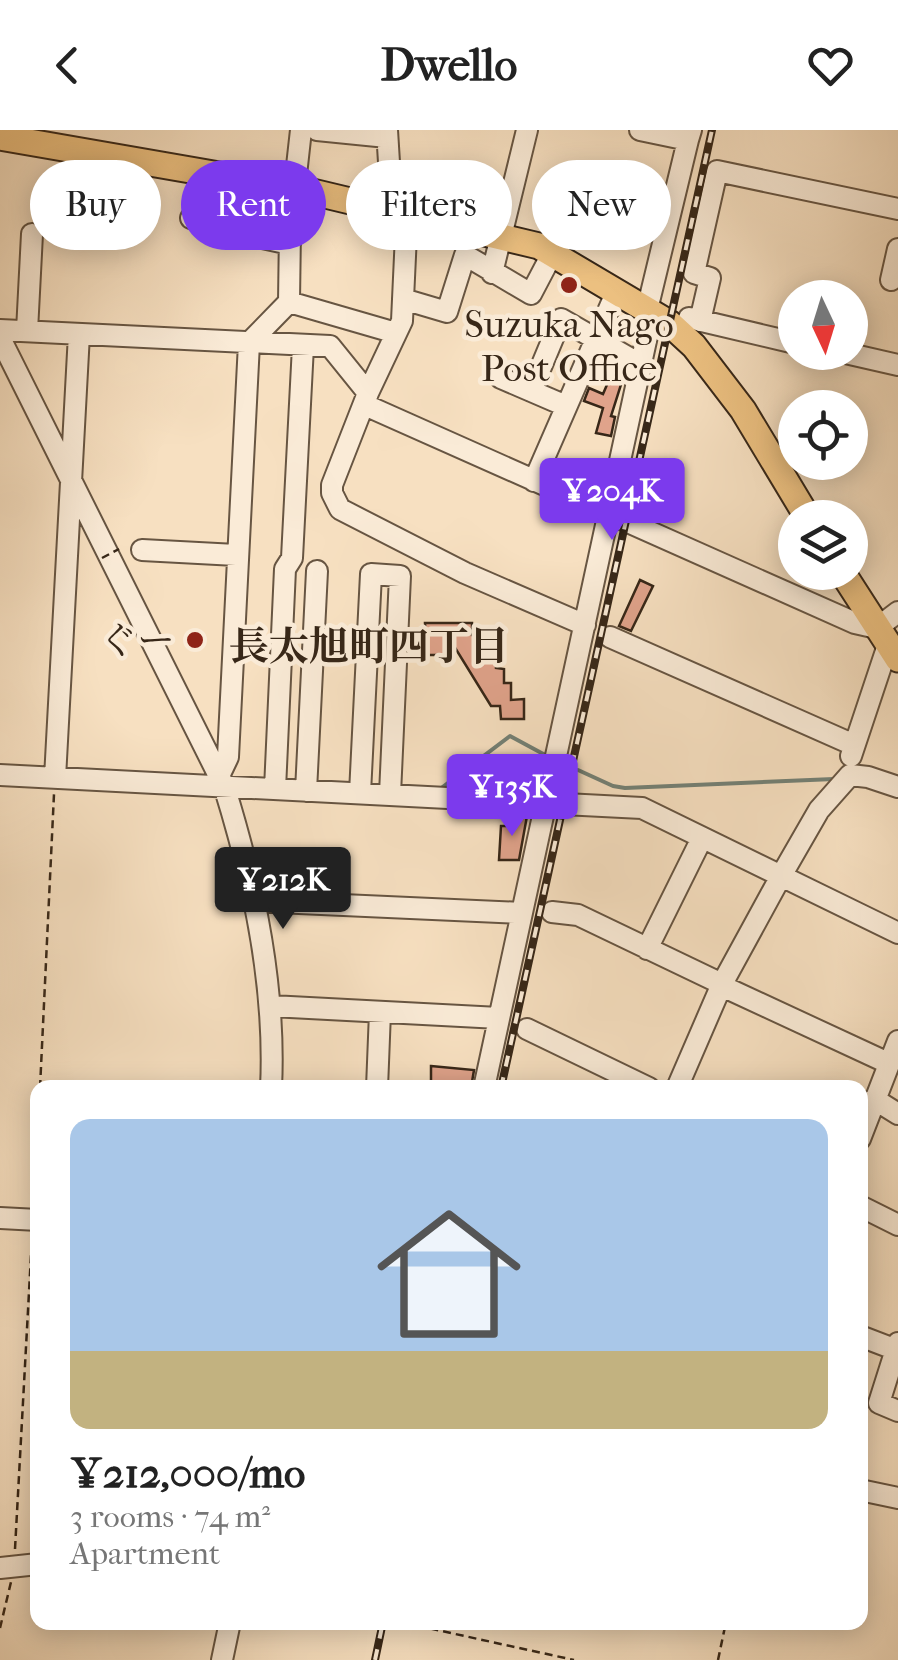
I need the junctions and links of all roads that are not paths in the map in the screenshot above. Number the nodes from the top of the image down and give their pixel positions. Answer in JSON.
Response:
{"nodes":[{"id":1,"x":301,"y":130,"type":"edge"},
{"id":2,"x":317,"y":130,"type":"edge"},
{"id":3,"x":527,"y":130,"type":"edge"},
{"id":4,"x":640,"y":130,"type":"edge"},
{"id":5,"x":387,"y":134,"type":"edge"},
{"id":6,"x":689,"y":135,"type":"edge"},
{"id":7,"x":0,"y":137,"type":"edge"},
{"id":8,"x":297,"y":160,"type":"edge"},
{"id":9,"x":391,"y":160,"type":"edge"},
{"id":10,"x":181,"y":169,"type":"edge"},
{"id":11,"x":512,"y":192,"type":"edge"},
{"id":12,"x":898,"y":208,"type":"edge"},
{"id":13,"x":512,"y":238,"type":"edge"},
{"id":14,"x":898,"y":248,"type":"edge"},
{"id":15,"x":31,"y":250,"type":"edge"},
{"id":16,"x":290,"y":250,"type":"edge"},
{"id":17,"x":401,"y":250,"type":"edge"},
{"id":18,"x":497,"y":250,"type":"edge"},
{"id":19,"x":552,"y":254,"type":"junction"},
{"id":20,"x":492,"y":272,"type":"junction"},
{"id":21,"x":891,"y":280,"type":"dead end"},
{"id":22,"x":616,"y":292,"type":"junction"},
{"id":23,"x":403,"y":299,"type":"junction"},
{"id":24,"x":289,"y":302,"type":"junction"},
{"id":25,"x":650,"y":312,"type":"junction"},
{"id":26,"x":688,"y":326,"type":"junction"},
{"id":27,"x":0,"y":330,"type":"edge"},
{"id":28,"x":27,"y":331,"type":"junction"},
{"id":29,"x":396,"y":333,"type":"junction"},
{"id":30,"x":79,"y":334,"type":"junction"},
{"id":31,"x":0,"y":338,"type":"edge"},
{"id":32,"x":594,"y":338,"type":"junction"},
{"id":33,"x":778,"y":341,"type":"edge"},
{"id":34,"x":249,"y":343,"type":"junction"},
{"id":35,"x":303,"y":346,"type":"junction"},
{"id":36,"x":868,"y":358,"type":"edge"},
{"id":37,"x":898,"y":364,"type":"edge"},
{"id":38,"x":642,"y":366,"type":"junction"},
{"id":39,"x":500,"y":378,"type":"dead end"},
{"id":40,"x":531,"y":391,"type":"junction"},
{"id":41,"x":366,"y":399,"type":"junction"},
{"id":42,"x":566,"y":406,"type":"junction"},
{"id":43,"x":70,"y":476,"type":"junction"},
{"id":44,"x":534,"y":480,"type":"junction"},
{"id":45,"x":797,"y":500,"type":"edge"},
{"id":46,"x":610,"y":514,"type":"junction"},
{"id":47,"x":142,"y":550,"type":"dead end"},
{"id":48,"x":236,"y":555,"type":"junction"},
{"id":49,"x":316,"y":572,"type":"dead end"},
{"id":50,"x":856,"y":590,"type":"edge"},
{"id":51,"x":586,"y":625,"type":"junction"},
{"id":52,"x":890,"y":636,"type":"edge"},
{"id":53,"x":610,"y":637,"type":"dead end"},
{"id":54,"x":854,"y":745,"type":"junction"},
{"id":55,"x":0,"y":775,"type":"edge"},
{"id":56,"x":55,"y":778,"type":"junction"},
{"id":57,"x":845,"y":778,"type":"junction"},
{"id":58,"x":222,"y":781,"type":"junction"},
{"id":59,"x":898,"y":787,"type":"edge"},
{"id":60,"x":275,"y":788,"type":"junction"},
{"id":61,"x":306,"y":790,"type":"junction"},
{"id":62,"x":360,"y":793,"type":"junction"},
{"id":63,"x":390,"y":794,"type":"junction"},
{"id":64,"x":547,"y":800,"type":"junction"},
{"id":65,"x":702,"y":838,"type":"junction"},
{"id":66,"x":781,"y":876,"type":"junction"},
{"id":67,"x":252,"y":901,"type":"junction"},
{"id":68,"x":552,"y":912,"type":"dead end"},
{"id":69,"x":522,"y":913,"type":"junction"},
{"id":70,"x":898,"y":933,"type":"edge"},
{"id":71,"x":648,"y":949,"type":"junction"},
{"id":72,"x":722,"y":985,"type":"junction"},
{"id":73,"x":271,"y":1006,"type":"junction"},
{"id":74,"x":380,"y":1012,"type":"junction"},
{"id":75,"x":499,"y":1018,"type":"junction"},
{"id":76,"x":528,"y":1030,"type":"dead end"},
{"id":77,"x":898,"y":1041,"type":"edge"},
{"id":78,"x":890,"y":1070,"type":"edge"},
{"id":79,"x":271,"y":1080,"type":"edge"},
{"id":80,"x":377,"y":1080,"type":"edge"},
{"id":81,"x":486,"y":1080,"type":"edge"},
{"id":82,"x":633,"y":1080,"type":"edge"},
{"id":83,"x":680,"y":1080,"type":"edge"},
{"id":84,"x":874,"y":1100,"type":"junction"},
{"id":85,"x":898,"y":1114,"type":"edge"},
{"id":86,"x":868,"y":1117,"type":"edge"},
{"id":87,"x":868,"y":1216,"type":"edge"},
{"id":88,"x":0,"y":1218,"type":"edge"},
{"id":89,"x":30,"y":1220,"type":"edge"},
{"id":90,"x":898,"y":1225,"type":"edge"},
{"id":91,"x":868,"y":1338,"type":"edge"},
{"id":92,"x":897,"y":1347,"type":"edge"},
{"id":93,"x":898,"y":1411,"type":"edge"},
{"id":94,"x":868,"y":1492,"type":"edge"},
{"id":95,"x":898,"y":1498,"type":"edge"},
{"id":96,"x":228,"y":1630,"type":"edge"},
{"id":97,"x":222,"y":1660,"type":"edge"}],
"edges":[{"from":1,"to":8,"type":"street"},
{"from":2,"to":5,"type":"street"},
{"from":3,"to":11,"type":"street"},
{"from":4,"to":6,"type":"street"},
{"from":5,"to":9,"type":"street"},
{"from":6,"to":25,"type":"street"},
{"from":7,"to":10,"type":"main road"},
{"from":12,"to":26,"type":"street"},
{"from":13,"to":19,"type":"main road"},
{"from":14,"to":21,"type":"street"},
{"from":15,"to":28,"type":"street"},
{"from":16,"to":24,"type":"street"},
{"from":17,"to":23,"type":"street"},
{"from":18,"to":20,"type":"street"},
{"from":19,"to":20,"type":"street"},
{"from":19,"to":22,"type":"main road"},
{"from":20,"to":23,"type":"street"},
{"from":22,"to":25,"type":"main road"},
{"from":22,"to":32,"type":"street"},
{"from":23,"to":29,"type":"street"},
{"from":24,"to":29,"type":"street"},
{"from":24,"to":34,"type":"street"},
{"from":25,"to":26,"type":"main road"},
{"from":25,"to":38,"type":"street"},
{"from":26,"to":33,"type":"street"},
{"from":26,"to":45,"type":"main road"},
{"from":27,"to":28,"type":"street"},
{"from":28,"to":30,"type":"street"},
{"from":29,"to":41,"type":"street"},
{"from":30,"to":34,"type":"street"},
{"from":30,"to":43,"type":"street"},
{"from":31,"to":43,"type":"street"},
{"from":32,"to":38,"type":"street"},
{"from":32,"to":40,"type":"street"},
{"from":32,"to":42,"type":"street"},
{"from":34,"to":35,"type":"street"},
{"from":34,"to":48,"type":"street"},
{"from":35,"to":41,"type":"street"},
{"from":35,"to":60,"type":"street"},
{"from":36,"to":37,"type":"street"},
{"from":38,"to":46,"type":"street"},
{"from":39,"to":40,"type":"street"},
{"from":40,"to":42,"type":"street"},
{"from":41,"to":44,"type":"street"},
{"from":41,"to":51,"type":"street"},
{"from":42,"to":44,"type":"street"},
{"from":43,"to":56,"type":"street"},
{"from":43,"to":58,"type":"street"},
{"from":44,"to":46,"type":"street"},
{"from":46,"to":51,"type":"street"},
{"from":46,"to":52,"type":"street"},
{"from":47,"to":48,"type":"street"},
{"from":48,"to":58,"type":"street"},
{"from":49,"to":61,"type":"street"},
{"from":50,"to":52,"type":"main road"},
{"from":51,"to":64,"type":"street"},
{"from":52,"to":54,"type":"street"},
{"from":53,"to":54,"type":"street"},
{"from":54,"to":57,"type":"street"},
{"from":55,"to":56,"type":"street"},
{"from":56,"to":58,"type":"street"},
{"from":57,"to":59,"type":"street"},
{"from":57,"to":66,"type":"street"},
{"from":58,"to":60,"type":"street"},
{"from":58,"to":67,"type":"street"},
{"from":60,"to":61,"type":"street"},
{"from":61,"to":62,"type":"street"},
{"from":62,"to":63,"type":"street"},
{"from":62,"to":63,"type":"street"},
{"from":63,"to":64,"type":"street"},
{"from":64,"to":65,"type":"street"},
{"from":64,"to":69,"type":"street"},
{"from":65,"to":66,"type":"street"},
{"from":65,"to":71,"type":"street"},
{"from":66,"to":70,"type":"street"},
{"from":66,"to":72,"type":"street"},
{"from":67,"to":69,"type":"street"},
{"from":67,"to":73,"type":"street"},
{"from":68,"to":71,"type":"street"},
{"from":69,"to":75,"type":"street"},
{"from":71,"to":72,"type":"street"},
{"from":72,"to":78,"type":"street"},
{"from":72,"to":83,"type":"street"},
{"from":73,"to":74,"type":"street"},
{"from":73,"to":79,"type":"street"},
{"from":74,"to":75,"type":"street"},
{"from":74,"to":80,"type":"street"},
{"from":75,"to":81,"type":"street"},
{"from":76,"to":82,"type":"street"},
{"from":77,"to":78,"type":"street"},
{"from":78,"to":84,"type":"street"},
{"from":84,"to":85,"type":"street"},
{"from":84,"to":86,"type":"street"},
{"from":87,"to":90,"type":"street"},
{"from":88,"to":89,"type":"street"},
{"from":91,"to":92,"type":"street"},
{"from":92,"to":93,"type":"street"},
{"from":94,"to":95,"type":"street"},
{"from":96,"to":97,"type":"street"}]}
